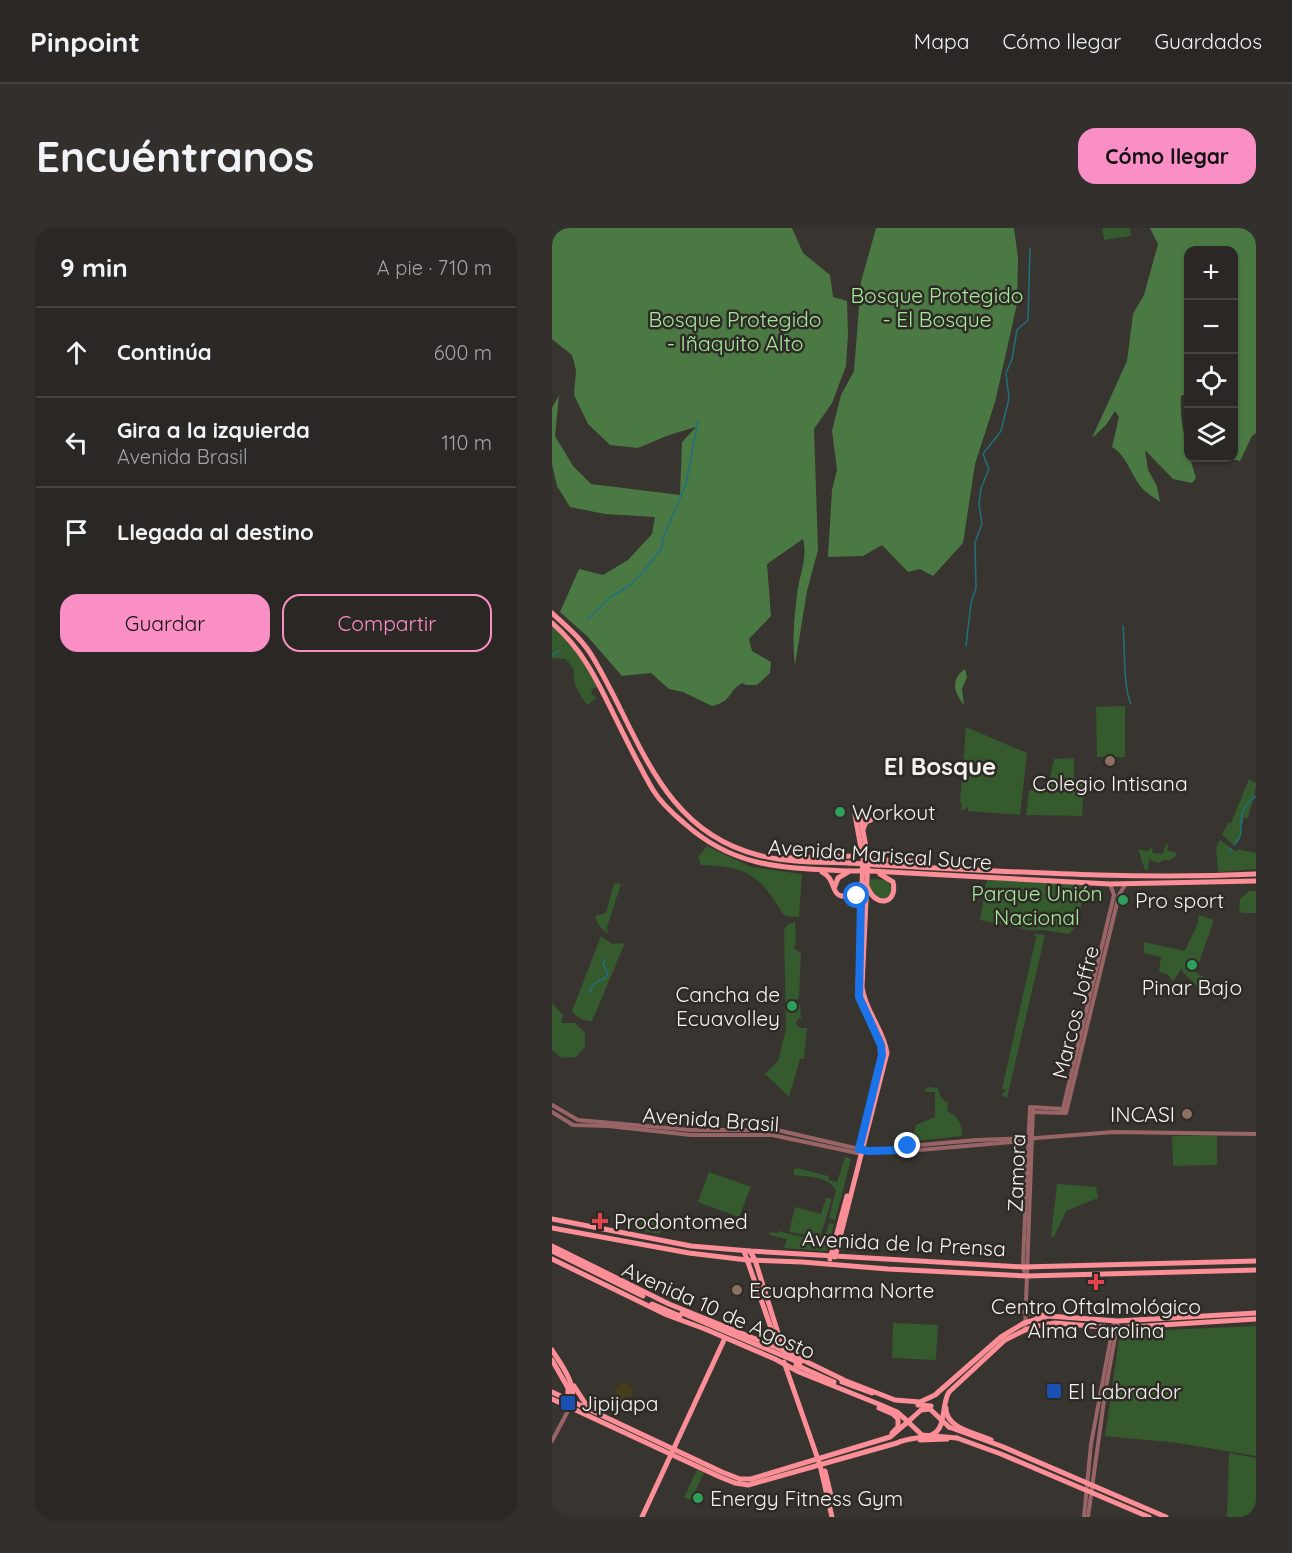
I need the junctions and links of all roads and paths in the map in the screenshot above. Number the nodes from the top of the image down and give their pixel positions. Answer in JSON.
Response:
{"nodes":[{"id":1,"x":552,"y":613,"type":"edge"},
{"id":2,"x":552,"y":623,"type":"edge"},
{"id":3,"x":871,"y":820,"type":"dead end"},
{"id":4,"x":862,"y":829,"type":"junction"},
{"id":5,"x":862,"y":847,"type":"junction"},
{"id":6,"x":866,"y":856,"type":"junction"},
{"id":7,"x":778,"y":859,"type":"junction"},
{"id":8,"x":878,"y":862,"type":"junction"},
{"id":9,"x":926,"y":862,"type":"junction"},
{"id":10,"x":940,"y":864,"type":"dead end"},
{"id":11,"x":931,"y":867,"type":"junction"},
{"id":12,"x":818,"y":870,"type":"junction"},
{"id":13,"x":850,"y":871,"type":"junction"},
{"id":14,"x":875,"y":872,"type":"junction"},
{"id":15,"x":1256,"y":874,"type":"edge"},
{"id":16,"x":1256,"y":881,"type":"edge"},
{"id":17,"x":865,"y":884,"type":"junction"},
{"id":18,"x":1110,"y":884,"type":"junction"},
{"id":19,"x":1125,"y":884,"type":"junction"},
{"id":20,"x":861,"y":900,"type":"junction"},
{"id":21,"x":552,"y":1105,"type":"edge"},
{"id":22,"x":1064,"y":1111,"type":"junction"},
{"id":23,"x":552,"y":1112,"type":"edge"},
{"id":24,"x":699,"y":1124,"type":"dead end"},
{"id":25,"x":702,"y":1130,"type":"junction"},
{"id":26,"x":1256,"y":1134,"type":"edge"},
{"id":27,"x":1031,"y":1139,"type":"junction"},
{"id":28,"x":862,"y":1152,"type":"junction"},
{"id":29,"x":552,"y":1219,"type":"edge"},
{"id":30,"x":552,"y":1227,"type":"edge"},
{"id":31,"x":552,"y":1246,"type":"edge"},
{"id":32,"x":747,"y":1251,"type":"junction"},
{"id":33,"x":552,"y":1255,"type":"edge"},
{"id":34,"x":833,"y":1256,"type":"junction"},
{"id":35,"x":579,"y":1260,"type":"junction"},
{"id":36,"x":747,"y":1260,"type":"junction"},
{"id":37,"x":754,"y":1260,"type":"junction"},
{"id":38,"x":1256,"y":1262,"type":"edge"},
{"id":39,"x":832,"y":1264,"type":"junction"},
{"id":40,"x":589,"y":1270,"type":"junction"},
{"id":41,"x":1256,"y":1270,"type":"edge"},
{"id":42,"x":1026,"y":1271,"type":"junction"},
{"id":43,"x":1024,"y":1312,"type":"junction"},
{"id":44,"x":1256,"y":1313,"type":"edge"},
{"id":45,"x":1047,"y":1316,"type":"junction"},
{"id":46,"x":1256,"y":1319,"type":"edge"},
{"id":47,"x":1116,"y":1321,"type":"junction"},
{"id":48,"x":1024,"y":1323,"type":"junction"},
{"id":49,"x":1114,"y":1328,"type":"junction"},
{"id":50,"x":1025,"y":1330,"type":"junction"},
{"id":51,"x":725,"y":1338,"type":"junction"},
{"id":52,"x":552,"y":1350,"type":"edge"},
{"id":53,"x":784,"y":1357,"type":"junction"},
{"id":54,"x":552,"y":1360,"type":"edge"},
{"id":55,"x":972,"y":1370,"type":"junction"},
{"id":56,"x":799,"y":1372,"type":"junction"},
{"id":57,"x":841,"y":1378,"type":"junction"},
{"id":58,"x":792,"y":1379,"type":"junction"},
{"id":59,"x":568,"y":1382,"type":"junction"},
{"id":60,"x":845,"y":1390,"type":"junction"},
{"id":61,"x":874,"y":1394,"type":"junction"},
{"id":62,"x":553,"y":1395,"type":"edge"},
{"id":63,"x":870,"y":1400,"type":"junction"},
{"id":64,"x":944,"y":1402,"type":"junction"},
{"id":65,"x":569,"y":1403,"type":"junction"},
{"id":66,"x":590,"y":1410,"type":"junction"},
{"id":67,"x":908,"y":1419,"type":"junction"},
{"id":68,"x":950,"y":1427,"type":"junction"},
{"id":69,"x":880,"y":1440,"type":"junction"},
{"id":70,"x":552,"y":1441,"type":"edge"},
{"id":71,"x":983,"y":1441,"type":"junction"},
{"id":72,"x":897,"y":1443,"type":"junction"},
{"id":73,"x":1001,"y":1446,"type":"junction"},
{"id":74,"x":673,"y":1451,"type":"junction"},
{"id":75,"x":998,"y":1454,"type":"junction"},
{"id":76,"x":1005,"y":1459,"type":"junction"},
{"id":77,"x":821,"y":1462,"type":"junction"},
{"id":78,"x":1090,"y":1490,"type":"junction"},
{"id":79,"x":642,"y":1517,"type":"edge"},
{"id":80,"x":834,"y":1517,"type":"edge"},
{"id":81,"x":1086,"y":1517,"type":"edge"},
{"id":82,"x":1140,"y":1517,"type":"edge"},
{"id":83,"x":1149,"y":1517,"type":"edge"},
{"id":84,"x":1159,"y":1517,"type":"edge"},
{"id":85,"x":1166,"y":1517,"type":"edge"}],
"edges":[{"from":1,"to":7,"type":"main road","name":"Avenida Mariscal Sucre"},
{"from":2,"to":12,"type":"main road","name":"Avenida Mariscal Sucre"},
{"from":3,"to":4,"type":"main road"},
{"from":4,"to":5,"type":"main road"},
{"from":4,"to":6,"type":"main road"},
{"from":5,"to":6,"type":"main road"},
{"from":5,"to":7,"type":"main road"},
{"from":6,"to":8,"type":"main road","name":"Avenida Mariscal Sucre"},
{"from":6,"to":17,"type":"main road"},
{"from":7,"to":8,"type":"main road","name":"Avenida Mariscal Sucre","bridge":true},
{"from":8,"to":9,"type":"main road","name":"Avenida Mariscal Sucre"},
{"from":8,"to":11,"type":"main road","name":"Avenida Mariscal Sucre"},
{"from":9,"to":10,"type":"main road"},
{"from":9,"to":11,"type":"main road","name":"Avenida Mariscal Sucre"},
{"from":11,"to":15,"type":"main road","name":"Avenida Mariscal Sucre"},
{"from":12,"to":13,"type":"main road","name":"Avenida Mariscal Sucre"},
{"from":12,"to":20,"type":"main road"},
{"from":13,"to":14,"type":"main road","name":"Avenida Mariscal Sucre","bridge":true},
{"from":13,"to":17,"type":"main road"},
{"from":14,"to":17,"type":"main road"},
{"from":14,"to":18,"type":"main road","name":"Avenida Mariscal Sucre"},
{"from":16,"to":19,"type":"main road","name":"Avenida Mariscal Sucre"},
{"from":17,"to":20,"type":"main road"},
{"from":17,"to":28,"type":"main road"},
{"from":18,"to":19,"type":"main road","name":"Avenida Mariscal Sucre"},
{"from":18,"to":22,"type":"street","name":"Marcos Joffre"},
{"from":19,"to":22,"type":"street","name":"Marcos Joffre"},
{"from":20,"to":28,"type":"main road"},
{"from":21,"to":25,"type":"street","name":"Avenida Brasil"},
{"from":22,"to":27,"type":"street","name":"Zamora"},
{"from":23,"to":28,"type":"street","name":"Avenida Brasil"},
{"from":24,"to":25,"type":"street"},
{"from":25,"to":28,"type":"street","name":"Avenida Brasil"},
{"from":26,"to":27,"type":"street","name":"Avenida Brasil"},
{"from":27,"to":28,"type":"street","name":"Avenida Brasil"},
{"from":27,"to":42,"type":"street","name":"Zamora"},
{"from":28,"to":34,"type":"main road"},
{"from":29,"to":32,"type":"main road","name":"Avenida de la Prensa"},
{"from":30,"to":36,"type":"main road","name":"Avenida de la Prensa"},
{"from":31,"to":35,"type":"main road","name":"Avenida 10 de Agosto"},
{"from":32,"to":34,"type":"main road","name":"Avenida de la Prensa"},
{"from":32,"to":36,"type":"main road"},
{"from":32,"to":37,"type":"main road"},
{"from":33,"to":40,"type":"main road","name":"Avenida 10 de Agosto"},
{"from":33,"to":51,"type":"main road","name":"Avenida 10 de Agosto"},
{"from":33,"to":53,"type":"main road","name":"Avenida 10 de Agosto"},
{"from":34,"to":39,"type":"main road"},
{"from":34,"to":42,"type":"main road","name":"Avenida de la Prensa"},
{"from":35,"to":40,"type":"main road"},
{"from":35,"to":53,"type":"main road","name":"Avenida 10 de Agosto"},
{"from":36,"to":37,"type":"main road","name":"Avenida de la Prensa"},
{"from":36,"to":53,"type":"main road"},
{"from":37,"to":39,"type":"main road","name":"Avenida de la Prensa"},
{"from":37,"to":53,"type":"main road"},
{"from":38,"to":42,"type":"main road","name":"Avenida de la Prensa"},
{"from":39,"to":42,"type":"main road","name":"Avenida de la Prensa"},
{"from":40,"to":53,"type":"main road","name":"Avenida 10 de Agosto"},
{"from":41,"to":42,"type":"main road","name":"Avenida de la Prensa"},
{"from":42,"to":43,"type":"street","name":"Zamora"},
{"from":43,"to":45,"type":"main road"},
{"from":43,"to":48,"type":"street","name":"Zamora"},
{"from":44,"to":47,"type":"main road"},
{"from":45,"to":47,"type":"main road"},
{"from":45,"to":48,"type":"main road"},
{"from":46,"to":49,"type":"main road"},
{"from":47,"to":49,"type":"street"},
{"from":48,"to":50,"type":"street","name":"Zamora"},
{"from":48,"to":57,"type":"main road"},
{"from":49,"to":50,"type":"main road"},
{"from":49,"to":78,"type":"street"},
{"from":50,"to":55,"type":"main road"},
{"from":51,"to":53,"type":"main road","name":"Avenida 10 de Agosto"},
{"from":51,"to":74,"type":"main road"},
{"from":52,"to":59,"type":"main road"},
{"from":53,"to":56,"type":"main road","name":"Avenida 10 de Agosto"},
{"from":53,"to":57,"type":"main road","name":"Avenida 10 de Agosto"},
{"from":53,"to":58,"type":"main road"},
{"from":53,"to":61,"type":"main road","name":"Avenida 10 de Agosto"},
{"from":53,"to":63,"type":"main road","name":"Avenida 10 de Agosto"},
{"from":53,"to":77,"type":"main road"},
{"from":54,"to":59,"type":"main road"},
{"from":55,"to":64,"type":"main road"},
{"from":55,"to":73,"type":"main road"},
{"from":56,"to":58,"type":"main road"},
{"from":56,"to":60,"type":"main road","name":"Avenida 10 de Agosto"},
{"from":57,"to":61,"type":"main road","name":"Avenida 10 de Agosto"},
{"from":58,"to":77,"type":"main road"},
{"from":59,"to":62,"type":"main road"},
{"from":59,"to":65,"type":"main road"},
{"from":59,"to":66,"type":"main road"},
{"from":60,"to":63,"type":"main road","name":"Avenida 10 de Agosto"},
{"from":60,"to":69,"type":"main road"},
{"from":61,"to":68,"type":"main road","name":"Avenida 10 de Agosto","bridge":true},
{"from":62,"to":65,"type":"main road"},
{"from":63,"to":67,"type":"main road","name":"Avenida 10 de Agosto"},
{"from":64,"to":67,"type":"main road","bridge":true},
{"from":64,"to":72,"type":"main road"},
{"from":65,"to":66,"type":"main road"},
{"from":65,"to":70,"type":"street"},
{"from":65,"to":74,"type":"main road"},
{"from":66,"to":74,"type":"main road"},
{"from":67,"to":68,"type":"main road","bridge":true},
{"from":67,"to":69,"type":"main road"},
{"from":67,"to":75,"type":"main road","name":"Avenida 10 de Agosto","bridge":true},
{"from":68,"to":71,"type":"main road","name":"Avenida 10 de Agosto"},
{"from":69,"to":77,"type":"main road"},
{"from":71,"to":73,"type":"main road"},
{"from":71,"to":78,"type":"main road"},
{"from":72,"to":76,"type":"main road"},
{"from":72,"to":77,"type":"main road"},
{"from":73,"to":78,"type":"main road"},
{"from":74,"to":77,"type":"main road"},
{"from":74,"to":79,"type":"main road"},
{"from":75,"to":76,"type":"main road"},
{"from":75,"to":78,"type":"main road"},
{"from":76,"to":78,"type":"main road"},
{"from":77,"to":80,"type":"main road"},
{"from":78,"to":81,"type":"street"},
{"from":78,"to":82,"type":"main road"},
{"from":78,"to":83,"type":"main road"},
{"from":78,"to":84,"type":"main road"},
{"from":78,"to":85,"type":"main road"}]}
